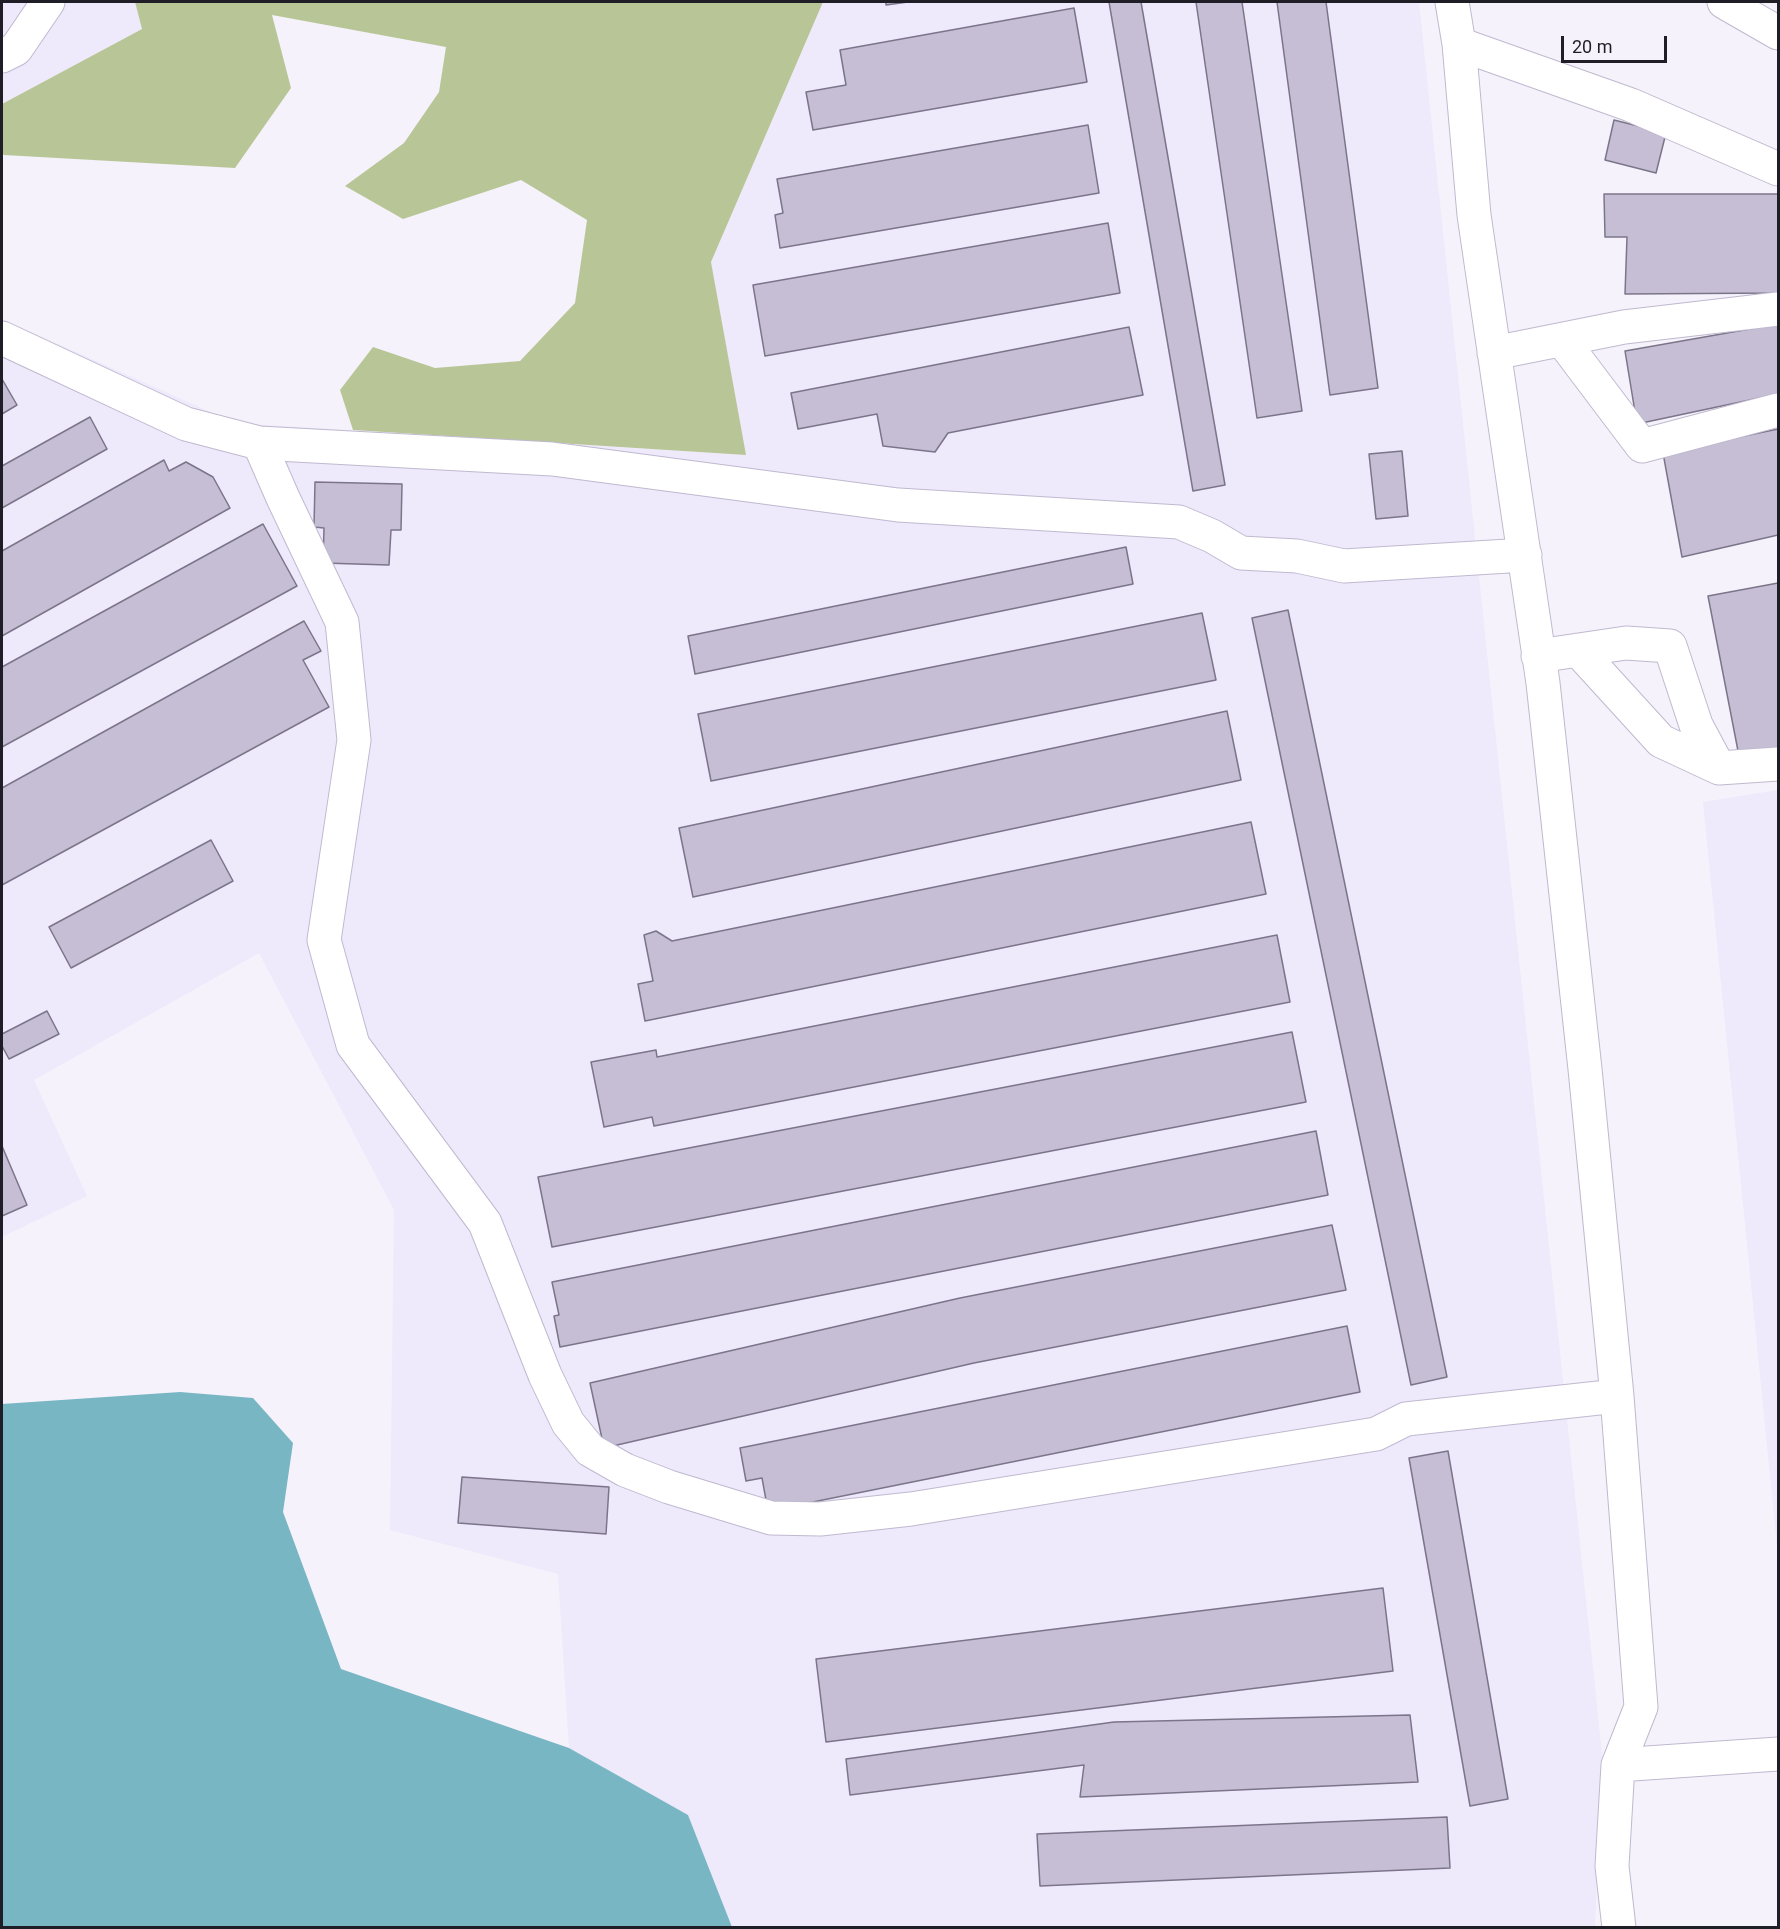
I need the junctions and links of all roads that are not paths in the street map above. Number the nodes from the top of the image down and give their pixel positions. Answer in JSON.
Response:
{"nodes":[{"id":1,"x":48,"y":2,"type":"edge"},
{"id":2,"x":1452,"y":2,"type":"edge"},
{"id":3,"x":1724,"y":2,"type":"edge"},
{"id":4,"x":1779,"y":33,"type":"edge"},
{"id":5,"x":1459,"y":44,"type":"junction"},
{"id":6,"x":2,"y":56,"type":"edge"},
{"id":7,"x":1779,"y":169,"type":"edge"},
{"id":8,"x":1779,"y":309,"type":"edge"},
{"id":9,"x":2,"y":338,"type":"edge"},
{"id":10,"x":1562,"y":340,"type":"junction"},
{"id":11,"x":1494,"y":353,"type":"junction"},
{"id":12,"x":1779,"y":410,"type":"edge"},
{"id":13,"x":259,"y":443,"type":"junction"},
{"id":14,"x":1525,"y":555,"type":"junction"},
{"id":15,"x":1578,"y":650,"type":"junction"},
{"id":16,"x":1538,"y":656,"type":"junction"},
{"id":17,"x":1779,"y":764,"type":"edge"},
{"id":18,"x":1719,"y":768,"type":"junction"},
{"id":19,"x":1617,"y":1396,"type":"junction"},
{"id":20,"x":1779,"y":1754,"type":"edge"},
{"id":21,"x":1618,"y":1765,"type":"junction"},
{"id":22,"x":1619,"y":1928,"type":"edge"}],
"edges":[{"from":1,"to":6,"type":"street"},
{"from":2,"to":5,"type":"street"},
{"from":3,"to":4,"type":"street"},
{"from":5,"to":7,"type":"street"},
{"from":5,"to":11,"type":"street"},
{"from":8,"to":10,"type":"street"},
{"from":9,"to":13,"type":"street"},
{"from":10,"to":11,"type":"street"},
{"from":10,"to":12,"type":"street"},
{"from":11,"to":14,"type":"street"},
{"from":13,"to":14,"type":"street"},
{"from":13,"to":19,"type":"street"},
{"from":14,"to":16,"type":"street"},
{"from":15,"to":16,"type":"street"},
{"from":15,"to":18,"type":"street"},
{"from":15,"to":18,"type":"street"},
{"from":16,"to":19,"type":"street"},
{"from":17,"to":18,"type":"street"},
{"from":19,"to":21,"type":"street"},
{"from":20,"to":21,"type":"street"},
{"from":21,"to":22,"type":"street"}]}
